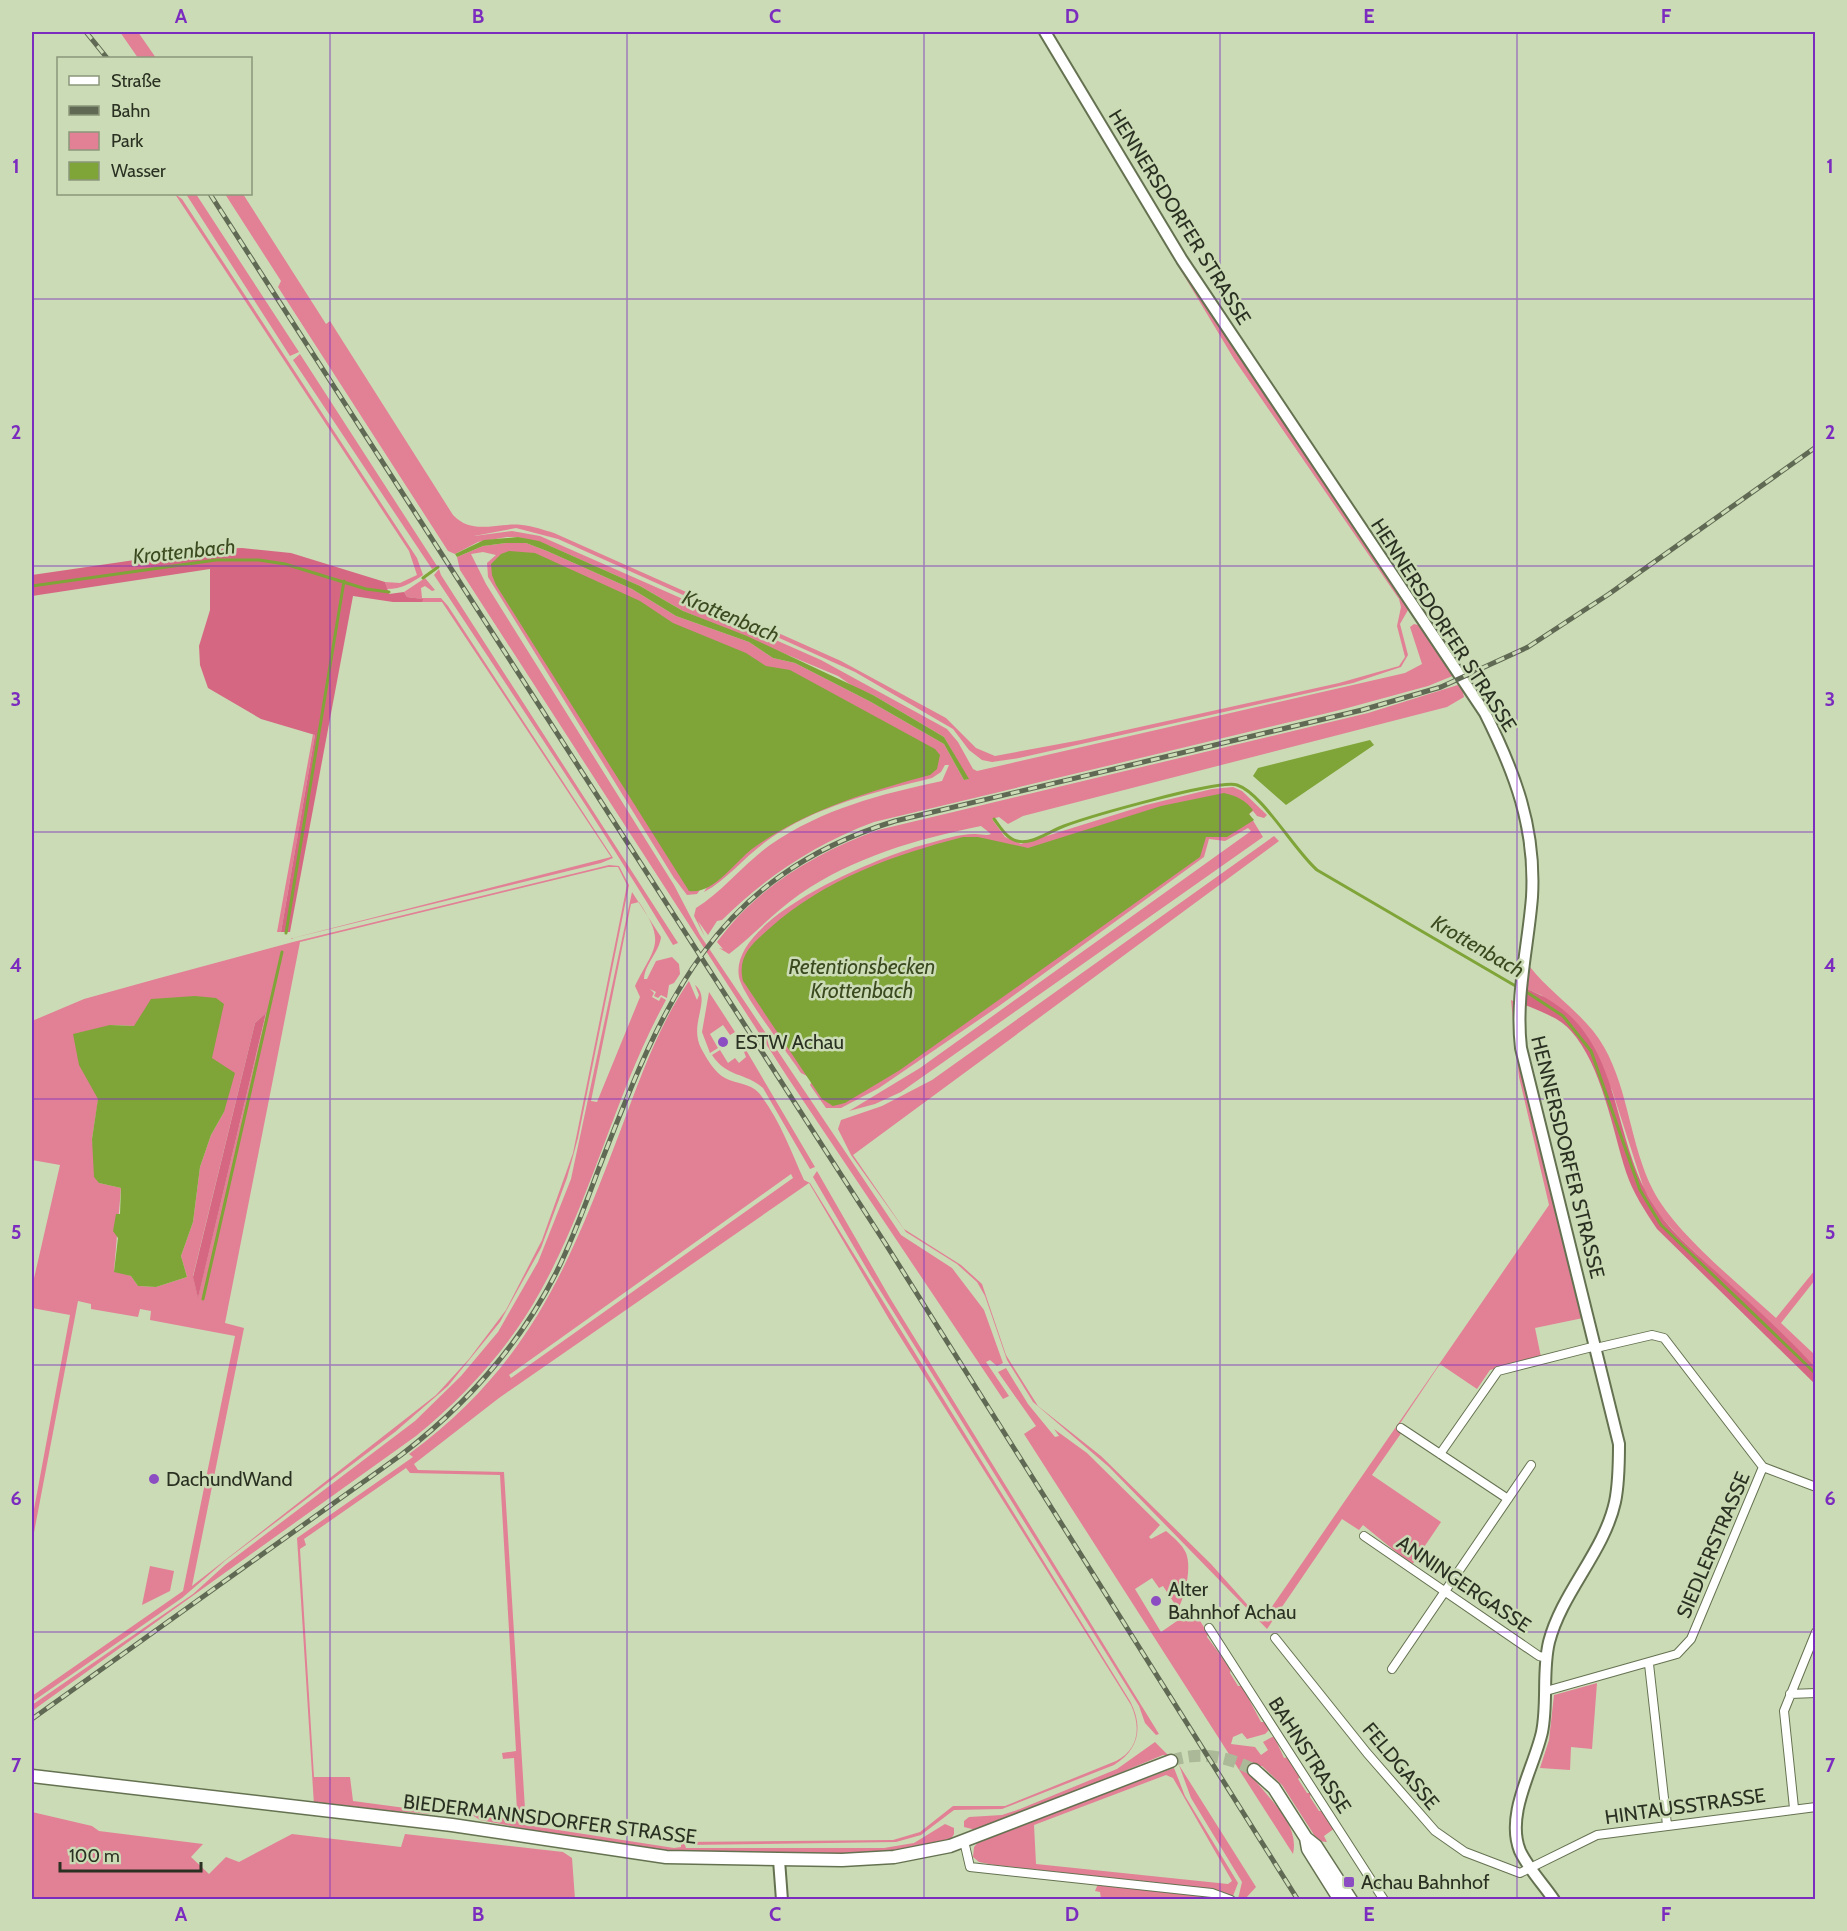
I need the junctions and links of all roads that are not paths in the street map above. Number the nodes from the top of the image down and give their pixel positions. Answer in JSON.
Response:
{"nodes":[{"id":1,"x":1045,"y":32,"type":"edge"},
{"id":2,"x":1596,"y":1347,"type":"junction"},
{"id":3,"x":1401,"y":1428,"type":"dead end"},
{"id":4,"x":1440,"y":1454,"type":"junction"},
{"id":5,"x":1531,"y":1465,"type":"dead end"},
{"id":6,"x":1763,"y":1467,"type":"junction"},
{"id":7,"x":1815,"y":1486,"type":"edge"},
{"id":8,"x":1508,"y":1499,"type":"junction"},
{"id":9,"x":1364,"y":1536,"type":"dead end"},
{"id":10,"x":1444,"y":1590,"type":"junction"},
{"id":11,"x":1209,"y":1628,"type":"dead end"},
{"id":12,"x":1815,"y":1632,"type":"edge"},
{"id":13,"x":1275,"y":1638,"type":"dead end"},
{"id":14,"x":1546,"y":1658,"type":"junction"},
{"id":15,"x":1649,"y":1664,"type":"junction"},
{"id":16,"x":1392,"y":1669,"type":"dead end"},
{"id":17,"x":1546,"y":1691,"type":"junction"},
{"id":18,"x":1815,"y":1693,"type":"edge"},
{"id":19,"x":1790,"y":1694,"type":"junction"},
{"id":20,"x":1171,"y":1761,"type":"tunnel mouth"},
{"id":21,"x":1254,"y":1770,"type":"tunnel mouth"},
{"id":22,"x":32,"y":1776,"type":"edge"},
{"id":23,"x":1815,"y":1807,"type":"edge"},
{"id":24,"x":1794,"y":1808,"type":"junction"},
{"id":25,"x":1667,"y":1825,"type":"junction"},
{"id":26,"x":1306,"y":1838,"type":"junction"},
{"id":27,"x":964,"y":1841,"type":"junction"},
{"id":28,"x":779,"y":1860,"type":"junction"},
{"id":29,"x":1530,"y":1867,"type":"junction"},
{"id":30,"x":782,"y":1899,"type":"edge"},
{"id":31,"x":1231,"y":1899,"type":"edge"},
{"id":32,"x":1341,"y":1899,"type":"edge"},
{"id":33,"x":1351,"y":1899,"type":"edge"},
{"id":34,"x":1384,"y":1899,"type":"edge"},
{"id":35,"x":1554,"y":1899,"type":"edge"}],
"edges":[{"from":1,"to":2,"type":"street","name":"HENNERSDORFER STRASSE"},
{"from":2,"to":4,"type":"street","name":"SIEDLERSTRASSE"},
{"from":2,"to":6,"type":"street","name":"SIEDLERSTRASSE"},
{"from":2,"to":14,"type":"street","name":"HENNERSDORFER STRASSE"},
{"from":3,"to":4,"type":"street"},
{"from":4,"to":8,"type":"street"},
{"from":5,"to":8,"type":"street"},
{"from":6,"to":7,"type":"street"},
{"from":6,"to":15,"type":"street","name":"SIEDLERSTRASSE"},
{"from":8,"to":10,"type":"street"},
{"from":9,"to":10,"type":"street","name":"ANNINGERGASSE"},
{"from":10,"to":14,"type":"street","name":"ANNINGERGASSE"},
{"from":10,"to":16,"type":"street"},
{"from":11,"to":34,"type":"street","name":"BAHNSTRASSE"},
{"from":12,"to":19,"type":"street"},
{"from":13,"to":29,"type":"street","name":"FELDGASSE"},
{"from":14,"to":17,"type":"street","name":"HENNERSDORFER STRASSE"},
{"from":15,"to":17,"type":"street","name":"SIEDLERSTRASSE"},
{"from":15,"to":25,"type":"street"},
{"from":17,"to":29,"type":"street","name":"HENNERSDORFER STRASSE"},
{"from":18,"to":19,"type":"street"},
{"from":19,"to":24,"type":"street"},
{"from":20,"to":27,"type":"main road","name":"BIEDERMANNSDORFER STRASSE"},
{"from":21,"to":26,"type":"main road"},
{"from":22,"to":28,"type":"main road","name":"BIEDERMANNSDORFER STRASSE"},
{"from":23,"to":24,"type":"street","name":"HINTAUSSTRASSE"},
{"from":24,"to":25,"type":"street","name":"HINTAUSSTRASSE"},
{"from":25,"to":29,"type":"street","name":"HINTAUSSTRASSE"},
{"from":26,"to":32,"type":"main road"},
{"from":26,"to":33,"type":"main road"},
{"from":27,"to":28,"type":"main road","name":"BIEDERMANNSDORFER STRASSE"},
{"from":27,"to":31,"type":"street"},
{"from":28,"to":30,"type":"street"},
{"from":29,"to":35,"type":"street","name":"HENNERSDORFER STRASSE"}]}
